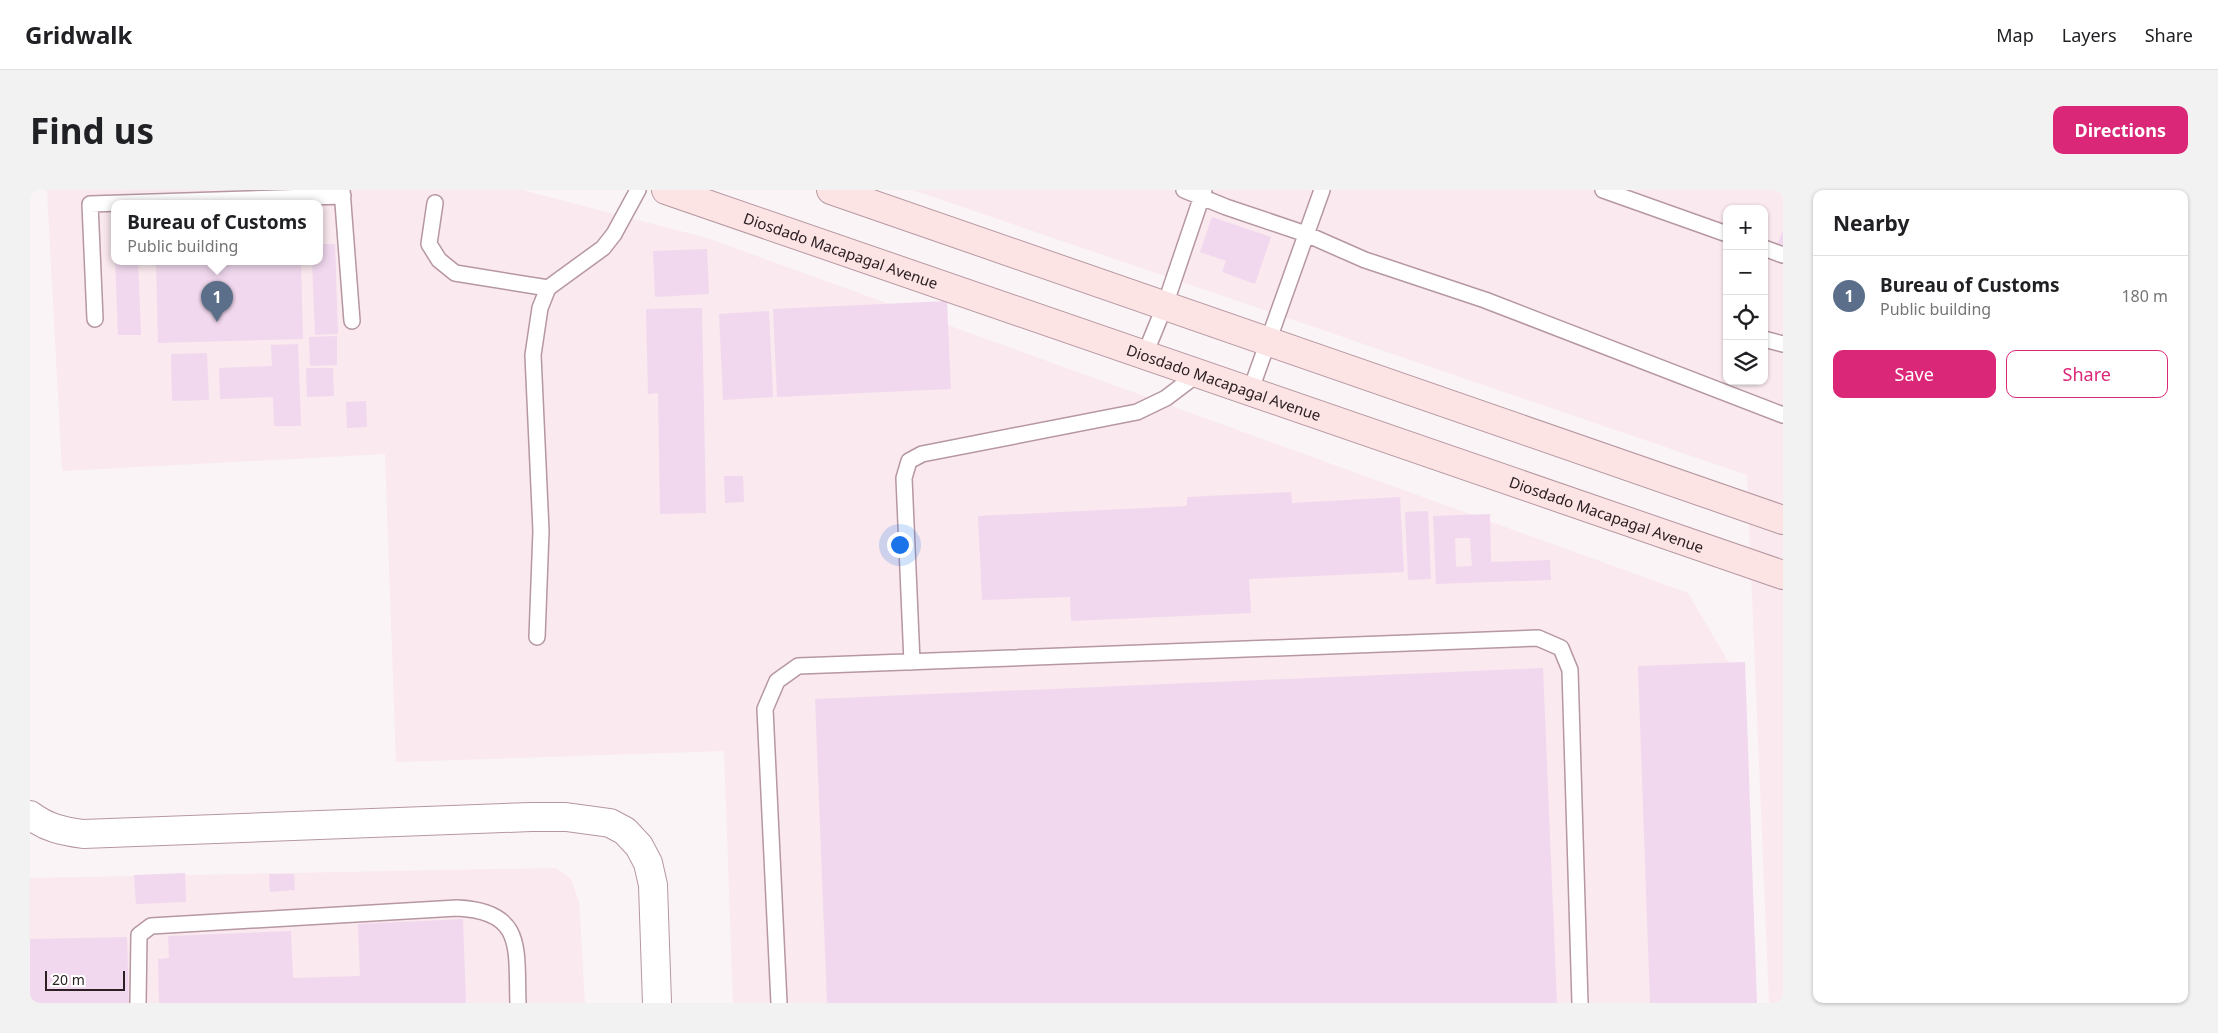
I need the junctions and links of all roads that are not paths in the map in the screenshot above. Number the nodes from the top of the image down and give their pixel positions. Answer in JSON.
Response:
{"nodes":[{"id":1,"x":638,"y":190,"type":"edge"},
{"id":2,"x":666,"y":190,"type":"edge"},
{"id":3,"x":831,"y":190,"type":"edge"},
{"id":4,"x":1184,"y":190,"type":"edge"},
{"id":5,"x":1322,"y":190,"type":"edge"},
{"id":6,"x":1603,"y":190,"type":"edge"},
{"id":7,"x":342,"y":193,"type":"edge"},
{"id":8,"x":1203,"y":193,"type":"edge"},
{"id":9,"x":90,"y":197,"type":"edge"},
{"id":10,"x":435,"y":203,"type":"dead end"},
{"id":11,"x":1723,"y":233,"type":"edge"},
{"id":12,"x":1306,"y":234,"type":"junction"},
{"id":13,"x":1768,"y":249,"type":"edge"},
{"id":14,"x":1783,"y":255,"type":"edge"},
{"id":15,"x":548,"y":288,"type":"junction"},
{"id":16,"x":1165,"y":305,"type":"junction"},
{"id":17,"x":95,"y":319,"type":"dead end"},
{"id":18,"x":352,"y":321,"type":"dead end"},
{"id":19,"x":1768,"y":340,"type":"edge"},
{"id":20,"x":1267,"y":342,"type":"junction"},
{"id":21,"x":1783,"y":344,"type":"edge"},
{"id":22,"x":1145,"y":354,"type":"junction"},
{"id":23,"x":1199,"y":373,"type":"junction"},
{"id":24,"x":1250,"y":392,"type":"junction"},
{"id":25,"x":1783,"y":414,"type":"edge"},
{"id":26,"x":1783,"y":520,"type":"edge"},
{"id":27,"x":1783,"y":575,"type":"edge"},
{"id":28,"x":537,"y":637,"type":"dead end"},
{"id":29,"x":912,"y":662,"type":"junction"},
{"id":30,"x":30,"y":815,"type":"edge"},
{"id":31,"x":138,"y":1003,"type":"edge"},
{"id":32,"x":518,"y":1003,"type":"edge"},
{"id":33,"x":657,"y":1003,"type":"edge"},
{"id":34,"x":779,"y":1003,"type":"edge"},
{"id":35,"x":1580,"y":1003,"type":"edge"}],
"edges":[{"from":1,"to":15,"type":"lane"},
{"from":2,"to":22,"type":"main road","name":"Diosdado Macapagal Avenue"},
{"from":3,"to":16,"type":"main road"},
{"from":4,"to":8,"type":"lane"},
{"from":5,"to":12,"type":"lane"},
{"from":6,"to":11,"type":"lane"},
{"from":7,"to":9,"type":"lane"},
{"from":7,"to":18,"type":"lane"},
{"from":8,"to":12,"type":"lane"},
{"from":8,"to":16,"type":"lane"},
{"from":9,"to":17,"type":"lane"},
{"from":10,"to":15,"type":"lane"},
{"from":12,"to":20,"type":"lane"},
{"from":12,"to":25,"type":"lane"},
{"from":13,"to":14,"type":"lane"},
{"from":15,"to":28,"type":"lane"},
{"from":16,"to":20,"type":"main road"},
{"from":16,"to":22,"type":"lane"},
{"from":19,"to":21,"type":"lane"},
{"from":20,"to":24,"type":"lane"},
{"from":20,"to":26,"type":"main road"},
{"from":22,"to":23,"type":"main road","name":"Diosdado Macapagal Avenue"},
{"from":23,"to":24,"type":"main road","name":"Diosdado Macapagal Avenue"},
{"from":23,"to":29,"type":"lane"},
{"from":24,"to":27,"type":"main road","name":"Diosdado Macapagal Avenue"},
{"from":29,"to":34,"type":"lane"},
{"from":29,"to":35,"type":"lane"},
{"from":30,"to":33,"type":"street"},
{"from":31,"to":32,"type":"lane"}]}
